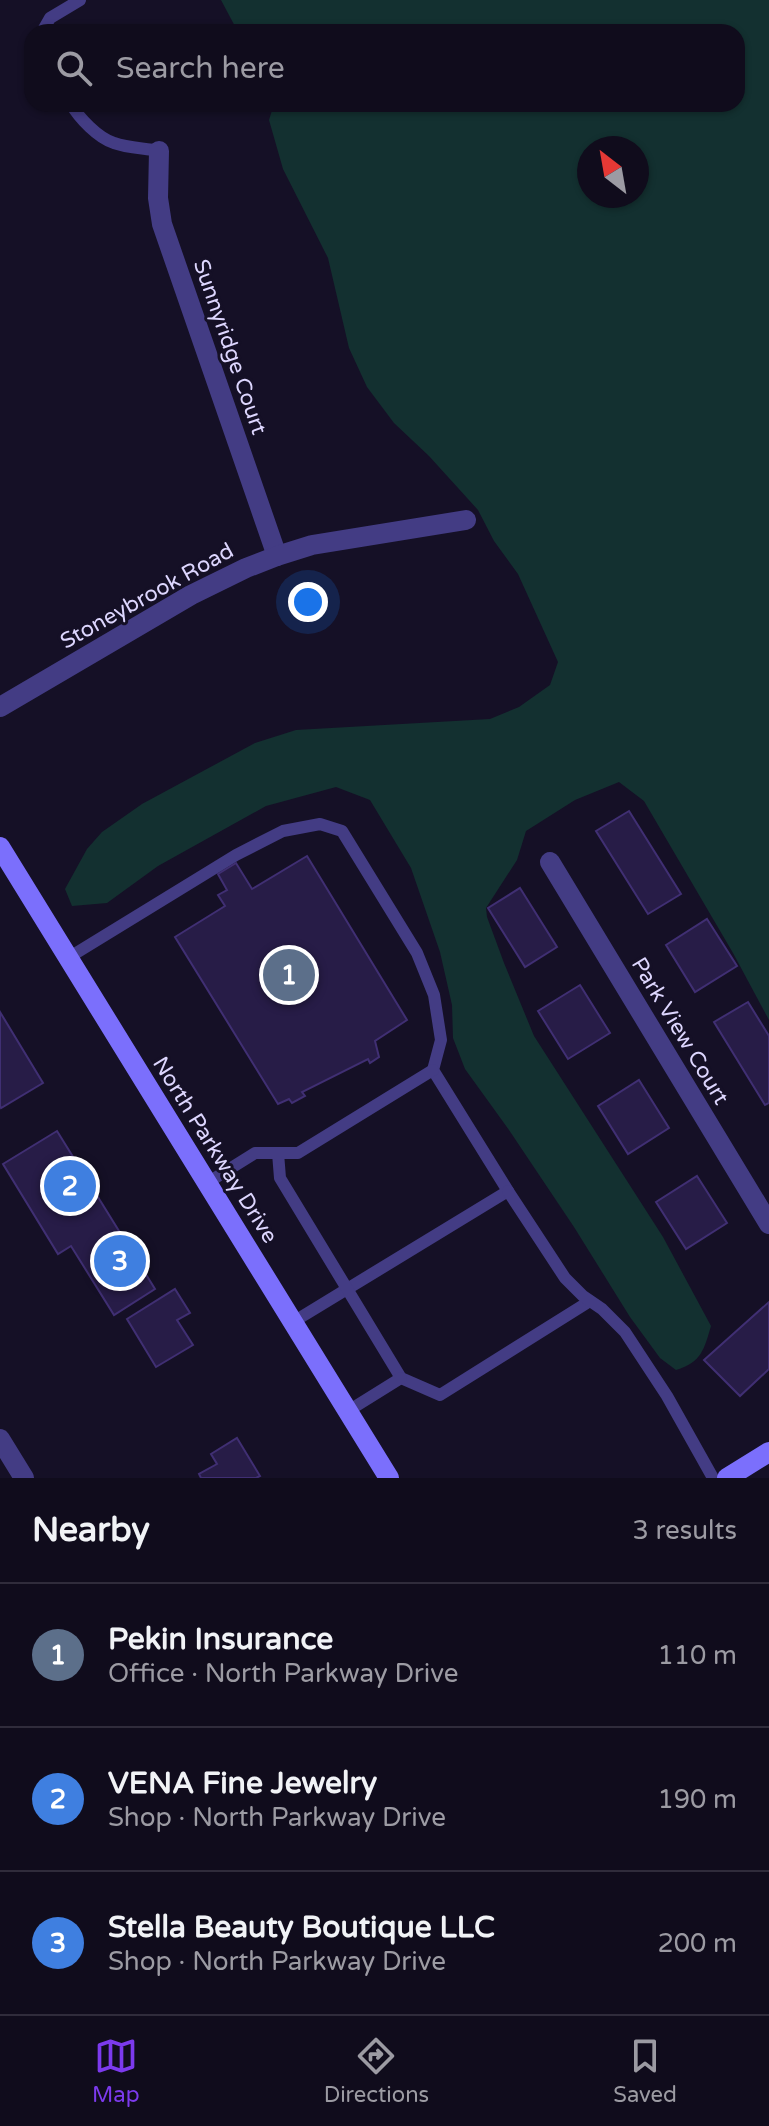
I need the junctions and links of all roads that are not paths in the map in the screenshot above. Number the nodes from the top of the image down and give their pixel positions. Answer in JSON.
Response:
{"nodes":[{"id":1,"x":80,"y":0,"type":"edge"},
{"id":2,"x":47,"y":24,"type":"edge"},
{"id":3,"x":75,"y":112,"type":"edge"},
{"id":4,"x":159,"y":151,"type":"joint"},
{"id":5,"x":466,"y":520,"type":"dead end"},
{"id":6,"x":277,"y":556,"type":"junction"},
{"id":7,"x":0,"y":707,"type":"edge"},
{"id":8,"x":0,"y":847,"type":"edge"},
{"id":9,"x":550,"y":862,"type":"dead end"},
{"id":10,"x":68,"y":958,"type":"junction"},
{"id":11,"x":433,"y":1070,"type":"junction"},
{"id":12,"x":278,"y":1153,"type":"junction"},
{"id":13,"x":207,"y":1183,"type":"junction"},
{"id":14,"x":508,"y":1191,"type":"junction"},
{"id":15,"x":769,"y":1224,"type":"edge"},
{"id":16,"x":347,"y":1289,"type":"junction"},
{"id":17,"x":590,"y":1301,"type":"junction"},
{"id":18,"x":293,"y":1322,"type":"junction"},
{"id":19,"x":401,"y":1378,"type":"junction"},
{"id":20,"x":348,"y":1411,"type":"junction"},
{"id":21,"x":0,"y":1439,"type":"edge"},
{"id":22,"x":769,"y":1452,"type":"edge"},
{"id":23,"x":24,"y":1478,"type":"edge"},
{"id":24,"x":389,"y":1478,"type":"edge"},
{"id":25,"x":713,"y":1478,"type":"edge"},
{"id":26,"x":727,"y":1478,"type":"edge"}],
"edges":[{"from":1,"to":2,"type":"lane"},
{"from":3,"to":4,"type":"lane"},
{"from":4,"to":6,"type":"street","name":"Sunnyridge Court"},
{"from":5,"to":6,"type":"street","name":"Stoneybrook Road"},
{"from":6,"to":7,"type":"street","name":"Stoneybrook Road"},
{"from":8,"to":10,"type":"main road","name":"North Parkway Drive"},
{"from":9,"to":15,"type":"street","name":"Park View Court"},
{"from":10,"to":11,"type":"lane"},
{"from":10,"to":13,"type":"main road","name":"North Parkway Drive"},
{"from":11,"to":12,"type":"lane"},
{"from":11,"to":14,"type":"lane"},
{"from":12,"to":13,"type":"lane"},
{"from":12,"to":16,"type":"lane"},
{"from":13,"to":18,"type":"main road","name":"North Parkway Drive"},
{"from":14,"to":16,"type":"lane"},
{"from":14,"to":17,"type":"lane"},
{"from":16,"to":18,"type":"lane"},
{"from":16,"to":19,"type":"lane"},
{"from":17,"to":19,"type":"lane"},
{"from":17,"to":25,"type":"lane"},
{"from":18,"to":20,"type":"main road","name":"North Parkway Drive"},
{"from":19,"to":20,"type":"lane"},
{"from":20,"to":24,"type":"main road","name":"North Parkway Drive"},
{"from":21,"to":23,"type":"street"},
{"from":22,"to":26,"type":"main road"}]}
